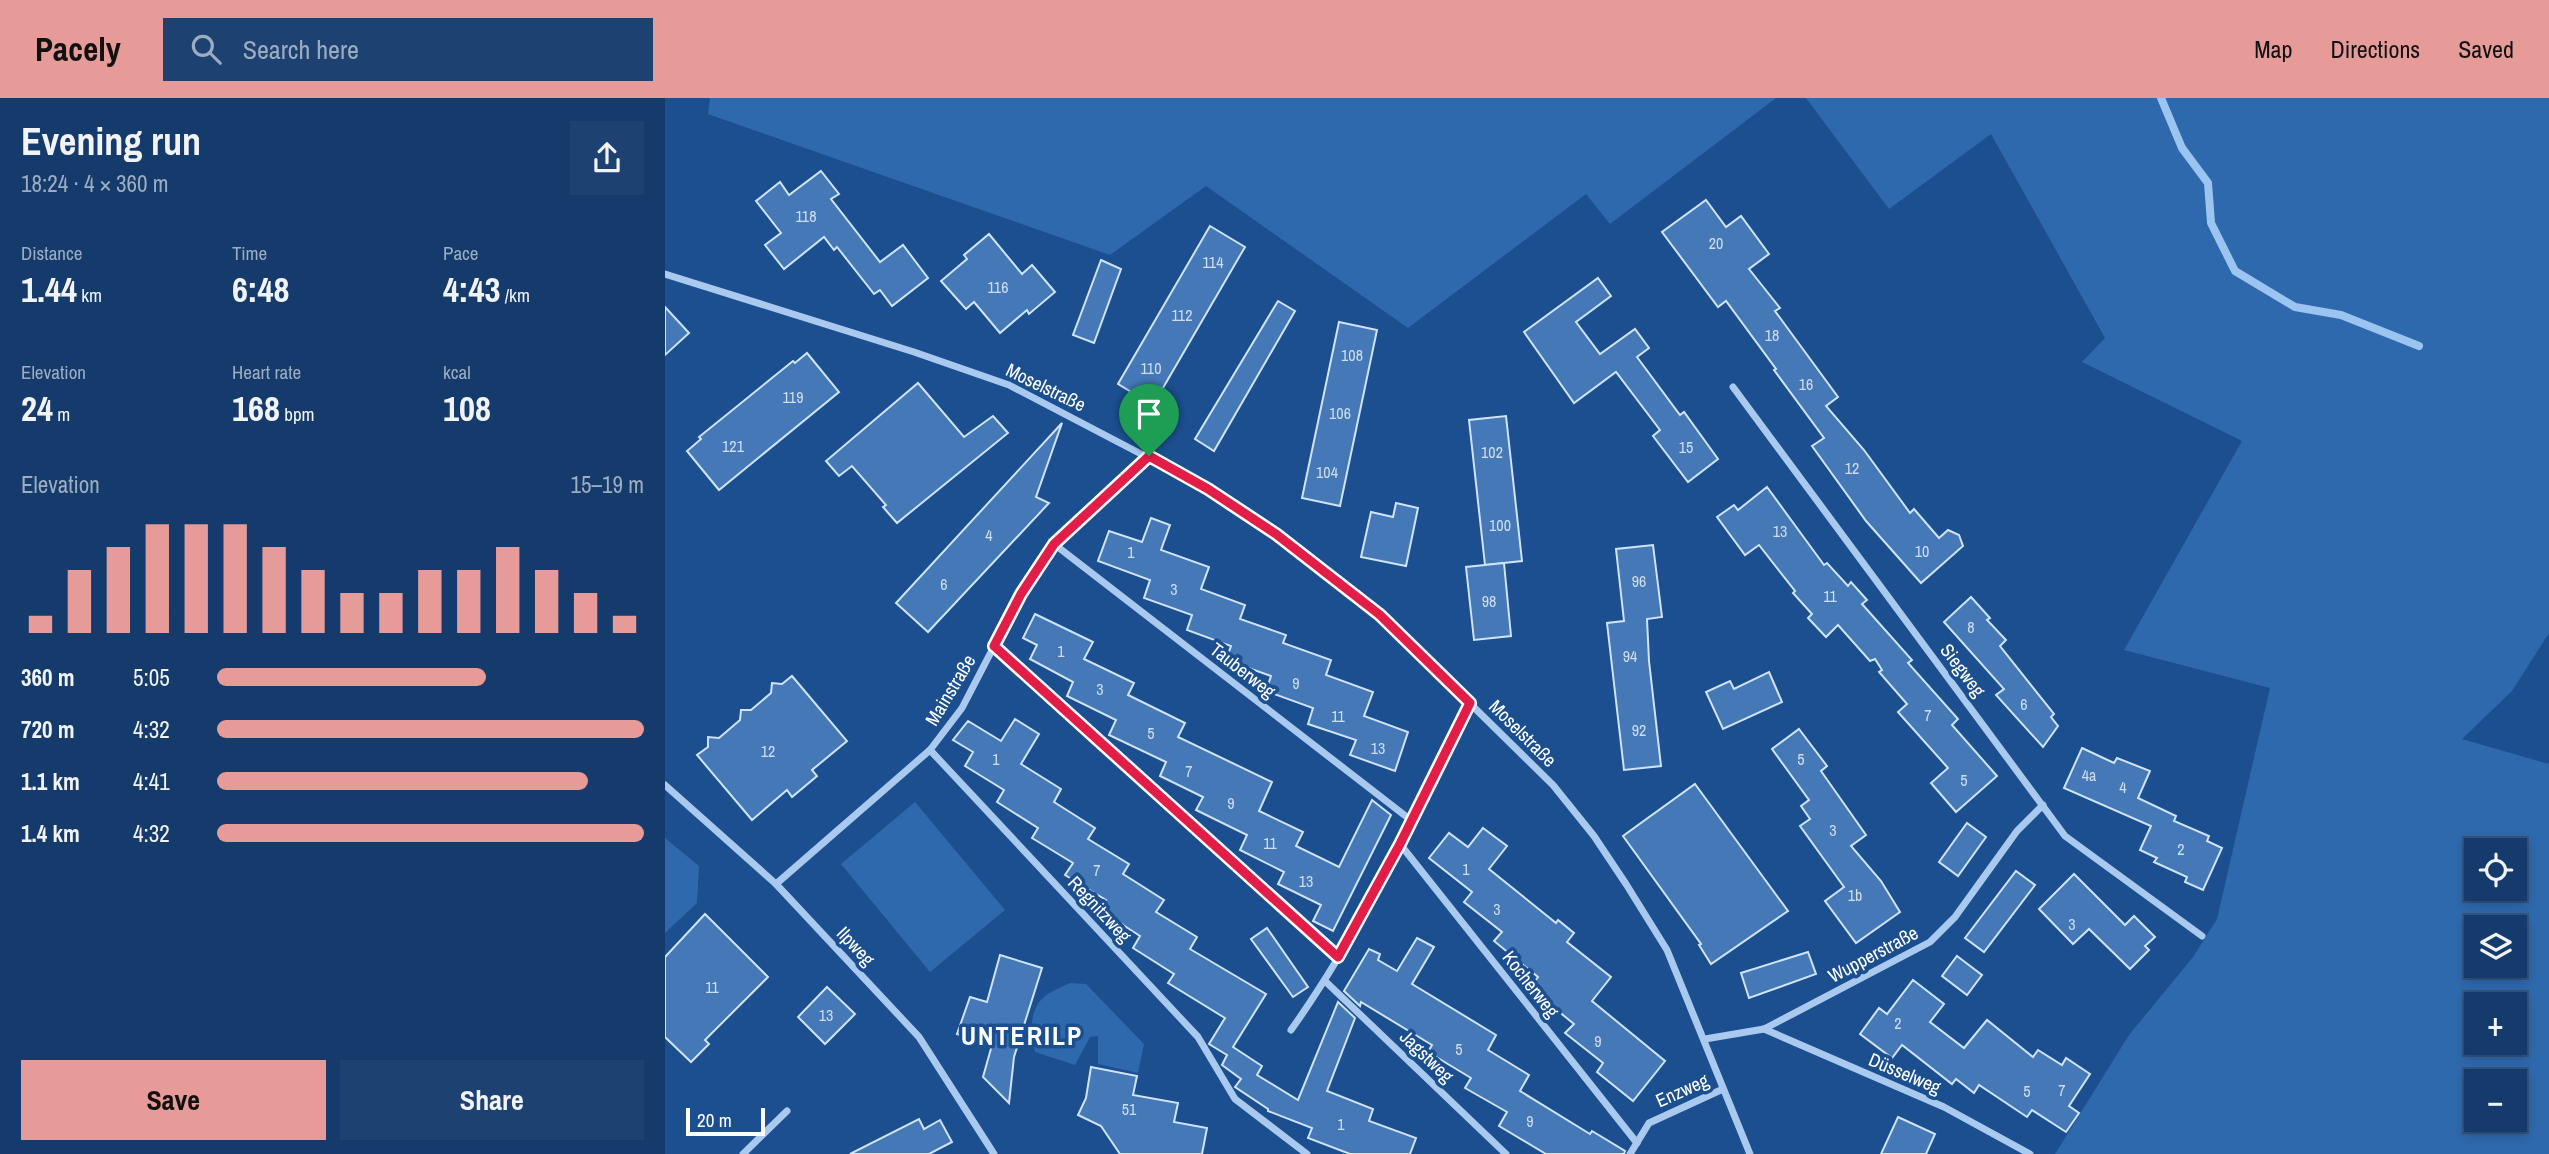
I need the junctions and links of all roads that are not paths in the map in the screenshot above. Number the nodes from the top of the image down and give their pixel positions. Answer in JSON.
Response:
{"nodes":[{"id":1,"x":665,"y":274,"type":"edge"},
{"id":2,"x":1733,"y":387,"type":"dead end"},
{"id":3,"x":1149,"y":456,"type":"junction"},
{"id":4,"x":1054,"y":544,"type":"junction"},
{"id":5,"x":994,"y":646,"type":"junction"},
{"id":6,"x":1470,"y":703,"type":"junction"},
{"id":7,"x":930,"y":750,"type":"junction"},
{"id":8,"x":665,"y":785,"type":"edge"},
{"id":9,"x":2043,"y":805,"type":"junction"},
{"id":10,"x":1412,"y":821,"type":"junction"},
{"id":11,"x":1400,"y":844,"type":"junction"},
{"id":12,"x":776,"y":884,"type":"junction"},
{"id":13,"x":2203,"y":936,"type":"dead end"},
{"id":14,"x":1338,"y":957,"type":"junction"},
{"id":15,"x":1325,"y":981,"type":"junction"},
{"id":16,"x":1764,"y":1029,"type":"junction"},
{"id":17,"x":1291,"y":1030,"type":"dead end"},
{"id":18,"x":1705,"y":1039,"type":"junction"},
{"id":19,"x":1723,"y":1089,"type":"junction"},
{"id":20,"x":786,"y":1111,"type":"dead end"},
{"id":21,"x":1637,"y":1143,"type":"junction"},
{"id":22,"x":743,"y":1154,"type":"edge"},
{"id":23,"x":994,"y":1154,"type":"edge"},
{"id":24,"x":1307,"y":1154,"type":"edge"},
{"id":25,"x":1506,"y":1154,"type":"edge"},
{"id":26,"x":1630,"y":1154,"type":"edge"},
{"id":27,"x":1750,"y":1154,"type":"edge"},
{"id":28,"x":2030,"y":1154,"type":"edge"}],
"edges":[{"from":1,"to":3,"type":"street","name":"Moselstraße"},
{"from":2,"to":9,"type":"street","name":"Siegweg"},
{"from":3,"to":4,"type":"street","name":"Mainstraße"},
{"from":3,"to":6,"type":"street","name":"Moselstraße"},
{"from":4,"to":5,"type":"street","name":"Mainstraße"},
{"from":4,"to":10,"type":"street","name":"Tauberweg"},
{"from":5,"to":7,"type":"street","name":"Mainstraße"},
{"from":5,"to":14,"type":"street"},
{"from":6,"to":10,"type":"street"},
{"from":6,"to":18,"type":"street","name":"Moselstraße"},
{"from":7,"to":12,"type":"street","name":"Mainstraße"},
{"from":7,"to":24,"type":"street","name":"Regnitzweg"},
{"from":8,"to":12,"type":"street","name":"Ilpweg"},
{"from":9,"to":13,"type":"street","name":"Siegweg"},
{"from":9,"to":16,"type":"street","name":"Wupperstraße"},
{"from":10,"to":11,"type":"street"},
{"from":11,"to":14,"type":"street"},
{"from":11,"to":21,"type":"street","name":"Kocherweg"},
{"from":12,"to":23,"type":"street","name":"Ilpweg"},
{"from":14,"to":15,"type":"street"},
{"from":15,"to":17,"type":"street"},
{"from":15,"to":25,"type":"street","name":"Jagstweg"},
{"from":16,"to":18,"type":"street","name":"Wupperstraße"},
{"from":16,"to":28,"type":"street","name":"Düsselweg"},
{"from":18,"to":19,"type":"street","name":"Moselstraße"},
{"from":19,"to":21,"type":"street","name":"Enzweg"},
{"from":19,"to":27,"type":"street","name":"Moselstraße"},
{"from":20,"to":22,"type":"street"},
{"from":21,"to":26,"type":"street","name":"Enzweg"}]}
